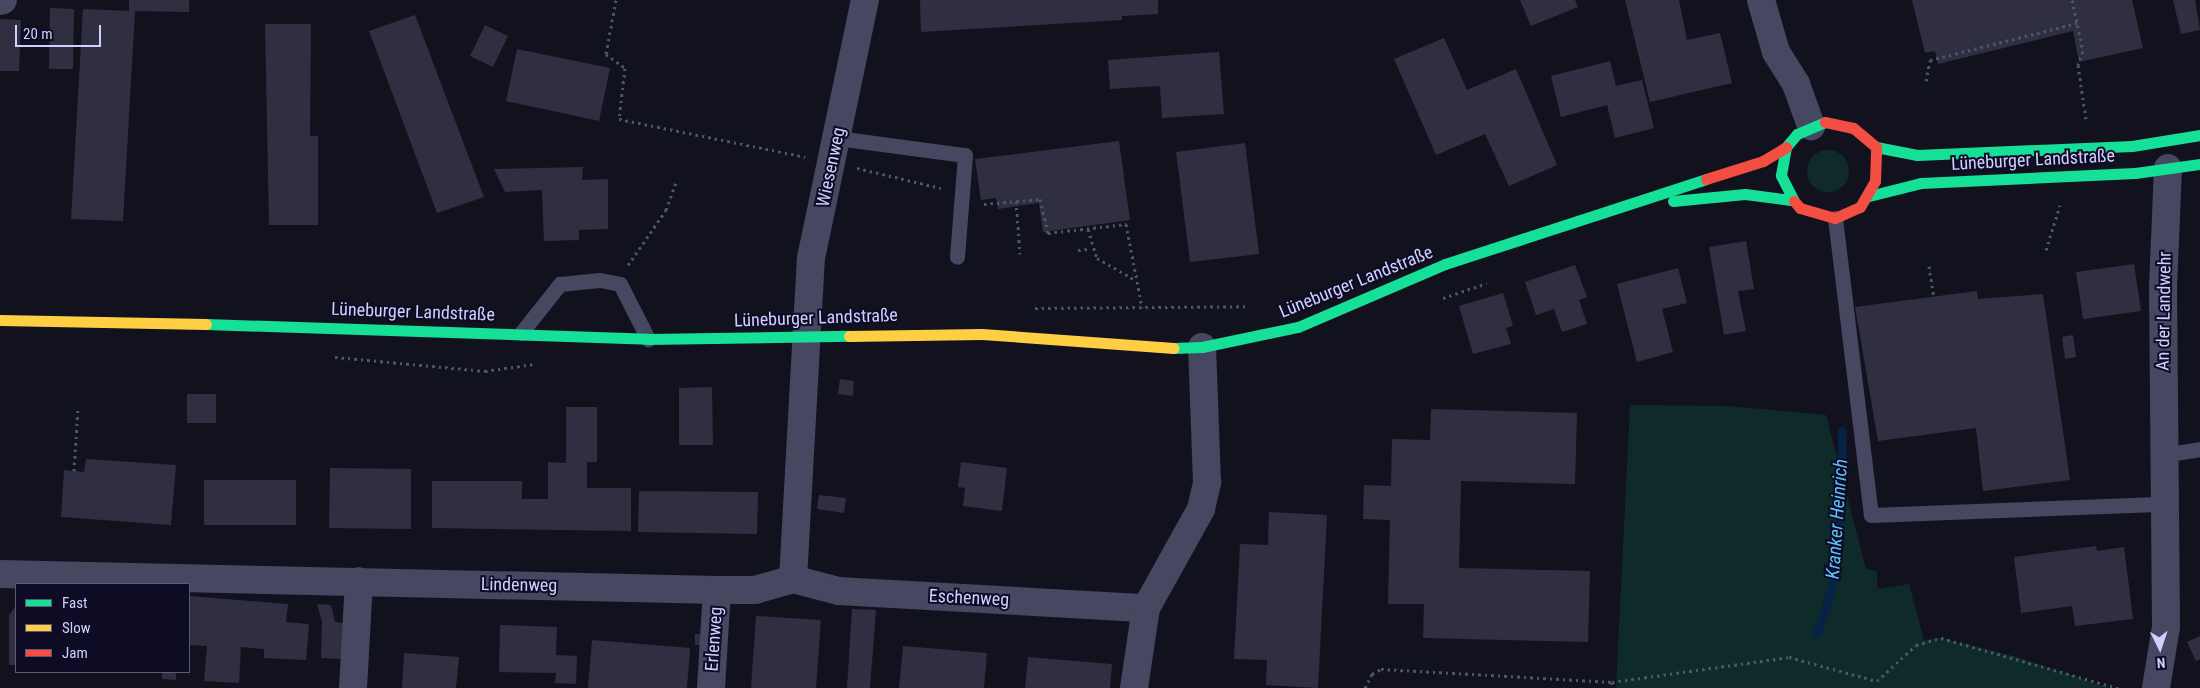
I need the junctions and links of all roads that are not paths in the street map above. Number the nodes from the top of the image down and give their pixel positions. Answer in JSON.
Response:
{"nodes":[{"id":1,"x":866,"y":0,"type":"edge"},
{"id":2,"x":1761,"y":0,"type":"edge"},
{"id":3,"x":1811,"y":126,"type":"junction"},
{"id":4,"x":2200,"y":135,"type":"edge"},
{"id":5,"x":1786,"y":147,"type":"junction"},
{"id":6,"x":1876,"y":147,"type":"junction"},
{"id":7,"x":835,"y":150,"type":"junction"},
{"id":8,"x":2200,"y":164,"type":"edge"},
{"id":9,"x":2168,"y":168,"type":"junction"},
{"id":10,"x":1869,"y":196,"type":"junction"},
{"id":11,"x":1792,"y":200,"type":"junction"},
{"id":12,"x":1610,"y":212,"type":"junction"},
{"id":13,"x":1835,"y":218,"type":"junction"},
{"id":14,"x":957,"y":257,"type":"dead end"},
{"id":15,"x":0,"y":320,"type":"edge"},
{"id":16,"x":521,"y":332,"type":"junction"},
{"id":17,"x":805,"y":335,"type":"junction"},
{"id":18,"x":648,"y":338,"type":"junction"},
{"id":19,"x":1202,"y":347,"type":"junction"},
{"id":20,"x":2200,"y":449,"type":"edge"},
{"id":21,"x":2162,"y":455,"type":"junction"},
{"id":22,"x":2164,"y":504,"type":"junction"},
{"id":23,"x":0,"y":574,"type":"edge"},
{"id":24,"x":793,"y":579,"type":"junction"},
{"id":25,"x":359,"y":581,"type":"junction"},
{"id":26,"x":718,"y":590,"type":"junction"},
{"id":27,"x":1146,"y":608,"type":"junction"},
{"id":28,"x":353,"y":688,"type":"edge"},
{"id":29,"x":711,"y":688,"type":"edge"},
{"id":30,"x":1134,"y":688,"type":"edge"},
{"id":31,"x":2156,"y":688,"type":"edge"}],
"edges":[{"from":1,"to":7,"type":"street","name":"Wiesenweg"},
{"from":2,"to":3,"type":"street"},
{"from":3,"to":5,"type":"main road"},
{"from":3,"to":6,"type":"main road"},
{"from":4,"to":6,"type":"main road","name":"Lüneburger Landstraße"},
{"from":5,"to":11,"type":"main road"},
{"from":5,"to":12,"type":"main road","name":"Lüneburger Landstraße"},
{"from":6,"to":10,"type":"main road"},
{"from":7,"to":14,"type":"lane"},
{"from":7,"to":17,"type":"street","name":"Wiesenweg"},
{"from":8,"to":9,"type":"main road","name":"Lüneburger Landstraße"},
{"from":9,"to":10,"type":"main road","name":"Lüneburger Landstraße"},
{"from":9,"to":21,"type":"street","name":"An der Landwehr"},
{"from":10,"to":13,"type":"main road"},
{"from":11,"to":12,"type":"main road","name":"Lüneburger Landstraße"},
{"from":11,"to":13,"type":"main road"},
{"from":12,"to":19,"type":"main road","name":"Lüneburger Landstraße"},
{"from":13,"to":22,"type":"lane"},
{"from":15,"to":16,"type":"main road","name":"Lüneburger Landstraße"},
{"from":16,"to":18,"type":"main road","name":"Lüneburger Landstraße"},
{"from":16,"to":18,"type":"lane"},
{"from":17,"to":18,"type":"main road","name":"Lüneburger Landstraße"},
{"from":17,"to":19,"type":"main road","name":"Lüneburger Landstraße"},
{"from":17,"to":24,"type":"street"},
{"from":19,"to":27,"type":"street"},
{"from":20,"to":21,"type":"lane"},
{"from":21,"to":22,"type":"street","name":"An der Landwehr"},
{"from":22,"to":31,"type":"street","name":"An der Landwehr"},
{"from":23,"to":25,"type":"street","name":"Lindenweg"},
{"from":24,"to":26,"type":"street","name":"Lindenweg"},
{"from":24,"to":27,"type":"street","name":"Eschenweg"},
{"from":25,"to":26,"type":"street","name":"Lindenweg"},
{"from":25,"to":28,"type":"street"},
{"from":26,"to":29,"type":"street","name":"Erlenweg"},
{"from":27,"to":30,"type":"street"}]}
